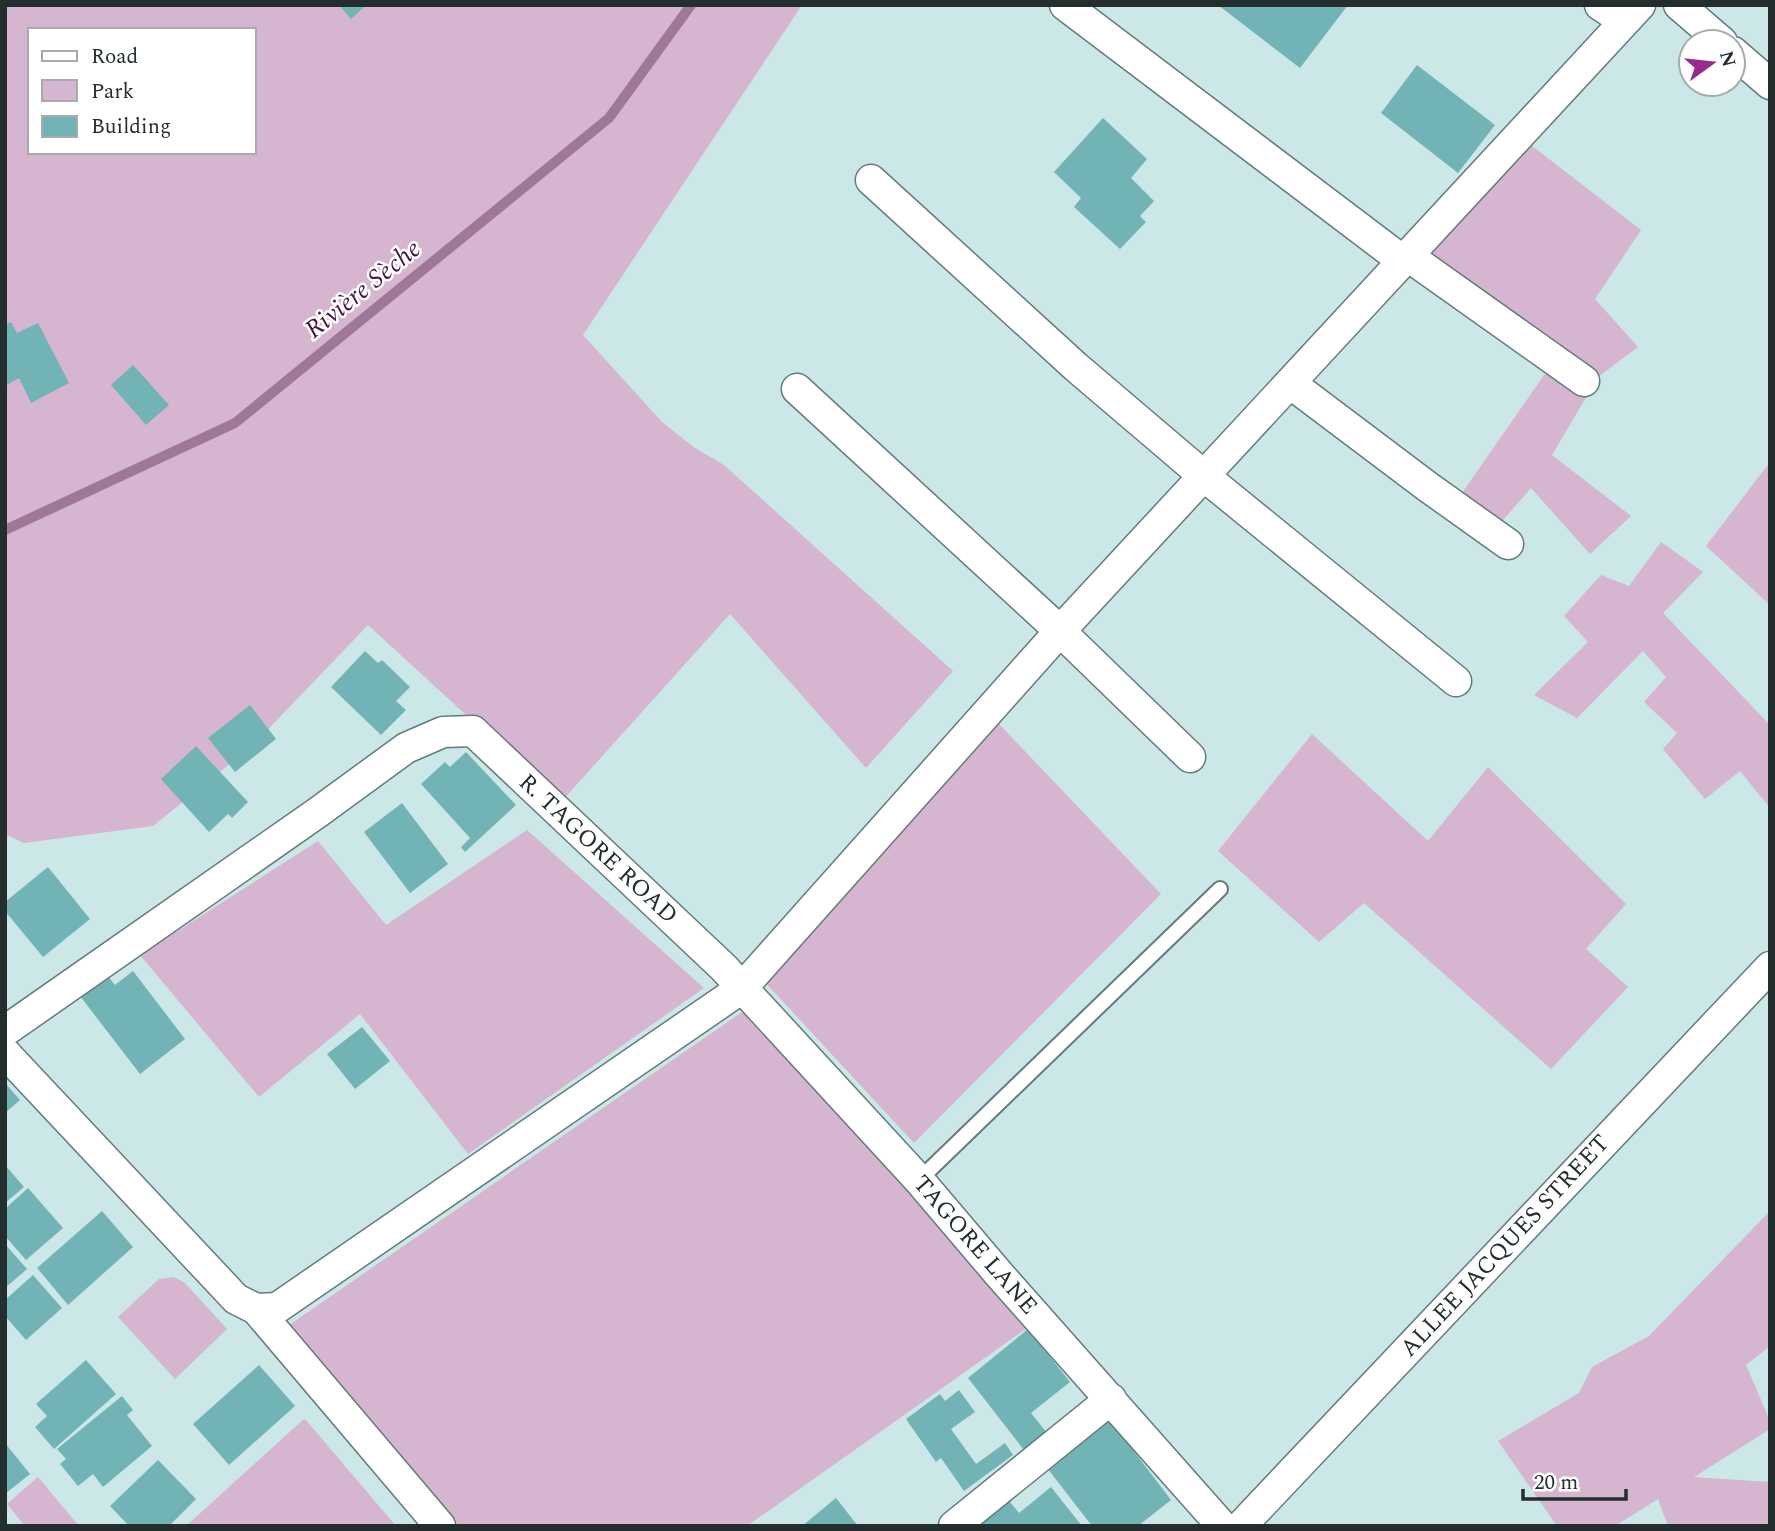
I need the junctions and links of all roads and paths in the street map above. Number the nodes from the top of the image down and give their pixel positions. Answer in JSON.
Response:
{"nodes":[{"id":1,"x":1065,"y":5,"type":"edge"},
{"id":2,"x":1679,"y":5,"type":"edge"},
{"id":3,"x":1621,"y":11,"type":"edge"},
{"id":4,"x":1706,"y":28,"type":"edge"},
{"id":5,"x":1747,"y":64,"type":"edge"},
{"id":6,"x":1770,"y":84,"type":"edge"},
{"id":7,"x":871,"y":180,"type":"dead end"},
{"id":8,"x":1405,"y":259,"type":"junction"},
{"id":9,"x":1584,"y":381,"type":"dead end"},
{"id":10,"x":1290,"y":383,"type":"junction"},
{"id":11,"x":797,"y":389,"type":"dead end"},
{"id":12,"x":1204,"y":476,"type":"junction"},
{"id":13,"x":1508,"y":544,"type":"dead end"},
{"id":14,"x":1060,"y":631,"type":"junction"},
{"id":15,"x":1456,"y":681,"type":"dead end"},
{"id":16,"x":1190,"y":757,"type":"dead end"},
{"id":17,"x":1220,"y":889,"type":"dead end"},
{"id":18,"x":1770,"y":967,"type":"edge"},
{"id":19,"x":733,"y":978,"type":"junction"},
{"id":20,"x":5,"y":1031,"type":"edge"},
{"id":21,"x":5,"y":1053,"type":"edge"},
{"id":22,"x":919,"y":1180,"type":"junction"},
{"id":23,"x":256,"y":1309,"type":"junction"},
{"id":24,"x":1111,"y":1399,"type":"junction"},
{"id":25,"x":440,"y":1526,"type":"edge"},
{"id":26,"x":954,"y":1526,"type":"edge"},
{"id":27,"x":1222,"y":1526,"type":"edge"},
{"id":28,"x":1241,"y":1526,"type":"edge"}],
"edges":[{"from":1,"to":8,"type":"street"},
{"from":2,"to":4,"type":"street"},
{"from":3,"to":8,"type":"street"},
{"from":5,"to":6,"type":"street"},
{"from":7,"to":12,"type":"street"},
{"from":8,"to":9,"type":"street"},
{"from":8,"to":10,"type":"street"},
{"from":10,"to":12,"type":"street"},
{"from":10,"to":13,"type":"street"},
{"from":11,"to":14,"type":"street"},
{"from":12,"to":14,"type":"street"},
{"from":12,"to":15,"type":"street"},
{"from":14,"to":16,"type":"street"},
{"from":14,"to":19,"type":"street"},
{"from":17,"to":22,"type":"lane"},
{"from":18,"to":28,"type":"street","name":"ALLEE JACQUES STREET"},
{"from":19,"to":20,"type":"street","name":"R. TAGORE ROAD"},
{"from":19,"to":22,"type":"street","name":"TAGORE LANE"},
{"from":19,"to":23,"type":"street"},
{"from":21,"to":23,"type":"street"},
{"from":22,"to":24,"type":"street","name":"TAGORE LANE"},
{"from":23,"to":25,"type":"street"},
{"from":24,"to":26,"type":"street"},
{"from":24,"to":27,"type":"street","name":"TAGORE LANE"}]}
